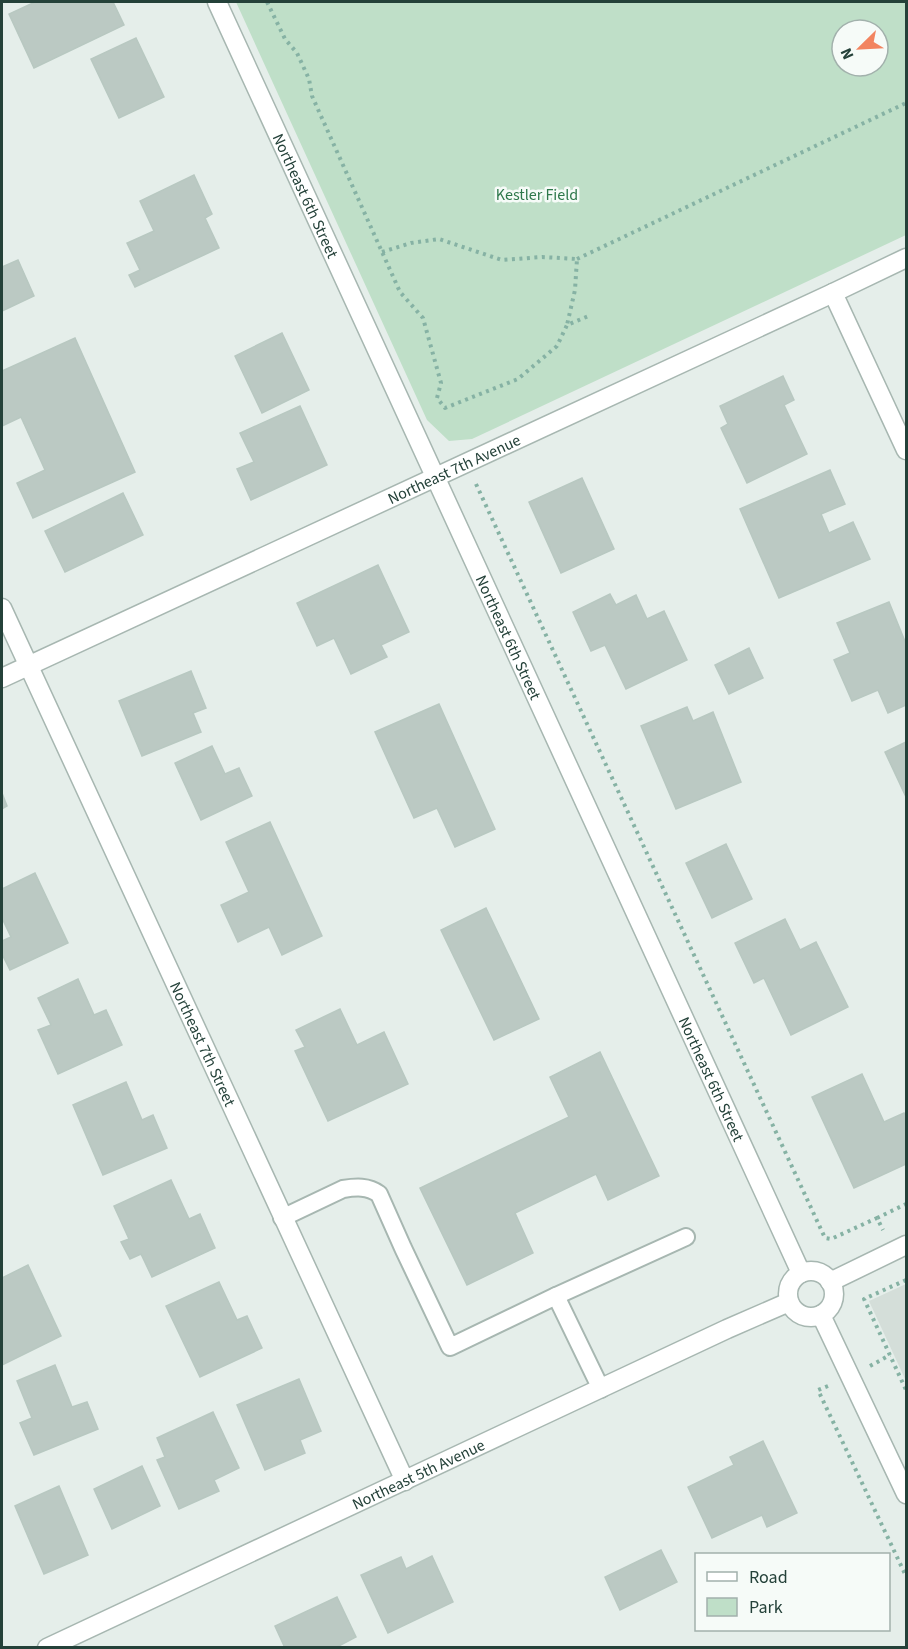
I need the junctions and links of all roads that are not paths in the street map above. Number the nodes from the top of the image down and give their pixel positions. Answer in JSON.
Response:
{"nodes":[{"id":1,"x":217,"y":2,"type":"edge"},
{"id":2,"x":906,"y":258,"type":"edge"},
{"id":3,"x":833,"y":293,"type":"junction"},
{"id":4,"x":906,"y":450,"type":"edge"},
{"id":5,"x":435,"y":476,"type":"junction"},
{"id":6,"x":2,"y":608,"type":"edge"},
{"id":7,"x":28,"y":666,"type":"junction"},
{"id":8,"x":2,"y":678,"type":"edge"},
{"id":9,"x":282,"y":1218,"type":"junction"},
{"id":10,"x":686,"y":1237,"type":"dead end"},
{"id":11,"x":900,"y":1248,"type":"edge"},
{"id":12,"x":801,"y":1273,"type":"junction"},
{"id":13,"x":830,"y":1282,"type":"junction"},
{"id":14,"x":556,"y":1296,"type":"junction"},
{"id":15,"x":789,"y":1302,"type":"junction"},
{"id":16,"x":821,"y":1315,"type":"junction"},
{"id":17,"x":601,"y":1389,"type":"junction"},
{"id":18,"x":405,"y":1481,"type":"junction"},
{"id":19,"x":906,"y":1494,"type":"edge"},
{"id":20,"x":47,"y":1647,"type":"edge"}],
"edges":[{"from":1,"to":5,"type":"street","name":"Northeast 6th Street"},
{"from":2,"to":3,"type":"street","name":"Northeast 7th Avenue"},
{"from":3,"to":4,"type":"street"},
{"from":3,"to":5,"type":"street","name":"Northeast 7th Avenue"},
{"from":5,"to":7,"type":"street","name":"Northeast 7th Avenue"},
{"from":5,"to":12,"type":"street","name":"Northeast 6th Street"},
{"from":6,"to":7,"type":"street","name":"Northeast 7th Street"},
{"from":7,"to":8,"type":"street","name":"Northeast 7th Avenue"},
{"from":7,"to":9,"type":"street","name":"Northeast 7th Street"},
{"from":9,"to":14,"type":"lane"},
{"from":9,"to":18,"type":"street","name":"Northeast 7th Street"},
{"from":10,"to":14,"type":"lane"},
{"from":11,"to":13,"type":"street"},
{"from":12,"to":13,"type":"street"},
{"from":12,"to":15,"type":"street"},
{"from":13,"to":16,"type":"street"},
{"from":14,"to":17,"type":"lane"},
{"from":15,"to":16,"type":"street"},
{"from":15,"to":17,"type":"street","name":"Northeast 5th Avenue"},
{"from":16,"to":19,"type":"street"},
{"from":17,"to":18,"type":"street","name":"Northeast 5th Avenue"},
{"from":18,"to":20,"type":"street","name":"Northeast 5th Avenue"}]}
